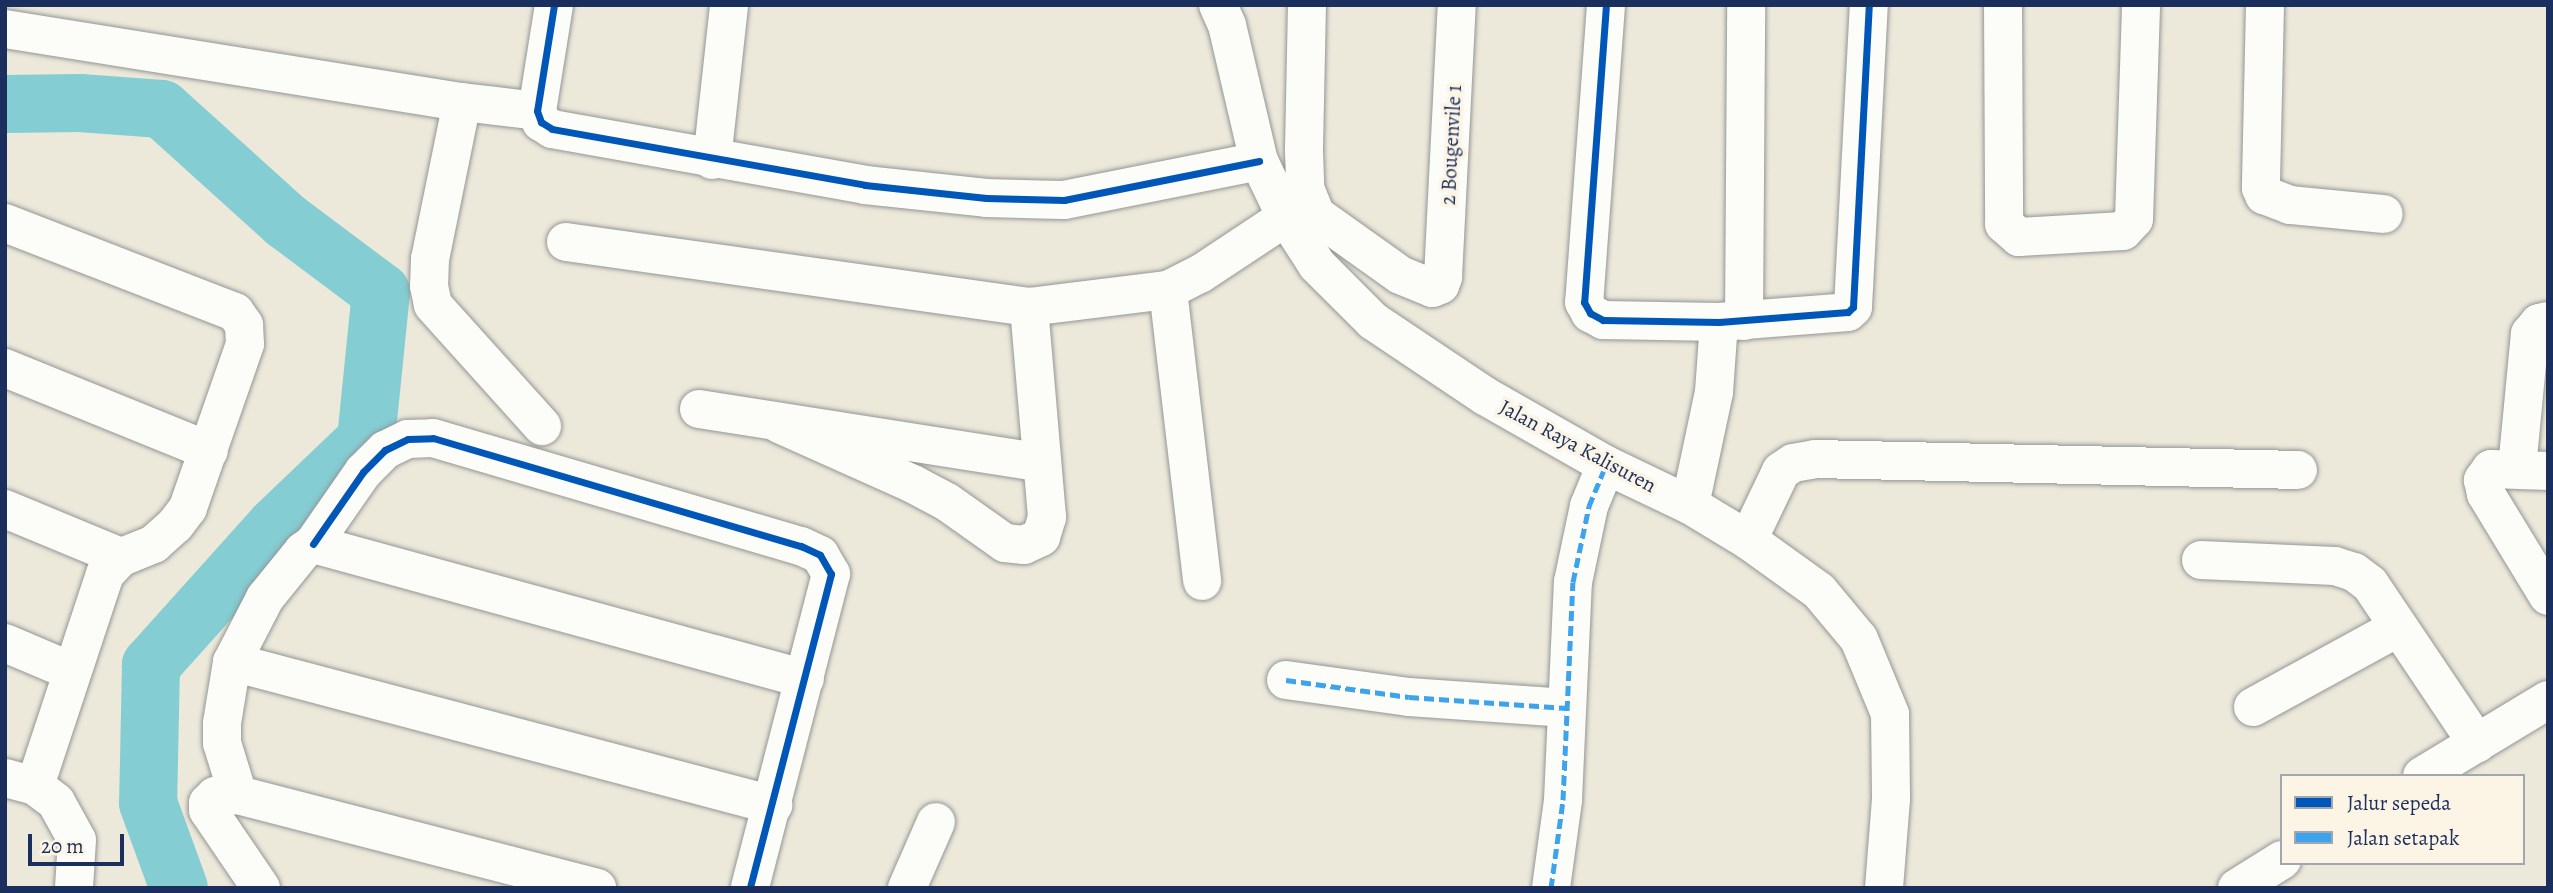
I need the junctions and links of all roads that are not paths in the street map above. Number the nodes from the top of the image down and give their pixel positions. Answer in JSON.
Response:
{"nodes":[{"id":1,"x":554,"y":5,"type":"edge"},
{"id":2,"x":729,"y":5,"type":"edge"},
{"id":3,"x":1218,"y":5,"type":"edge"},
{"id":4,"x":1307,"y":5,"type":"edge"},
{"id":5,"x":1457,"y":5,"type":"edge"},
{"id":6,"x":1606,"y":5,"type":"edge"},
{"id":7,"x":1746,"y":5,"type":"edge"},
{"id":8,"x":1869,"y":5,"type":"edge"},
{"id":9,"x":2003,"y":5,"type":"edge"},
{"id":10,"x":2141,"y":5,"type":"edge"},
{"id":11,"x":2265,"y":5,"type":"edge"},
{"id":12,"x":5,"y":29,"type":"edge"},
{"id":13,"x":463,"y":102,"type":"junction"},
{"id":14,"x":537,"y":111,"type":"junction"},
{"id":15,"x":712,"y":160,"type":"junction"},
{"id":16,"x":1259,"y":161,"type":"junction"},
{"id":17,"x":2384,"y":214,"type":"dead end"},
{"id":18,"x":1286,"y":217,"type":"junction"},
{"id":19,"x":5,"y":223,"type":"edge"},
{"id":20,"x":566,"y":242,"type":"dead end"},
{"id":21,"x":1168,"y":289,"type":"junction"},
{"id":22,"x":1029,"y":307,"type":"junction"},
{"id":23,"x":2548,"y":321,"type":"edge"},
{"id":24,"x":1731,"y":322,"type":"junction"},
{"id":25,"x":5,"y":368,"type":"edge"},
{"id":26,"x":699,"y":409,"type":"dead end"},
{"id":27,"x":779,"y":424,"type":"junction"},
{"id":28,"x":542,"y":426,"type":"dead end"},
{"id":29,"x":209,"y":452,"type":"junction"},
{"id":30,"x":1042,"y":463,"type":"junction"},
{"id":31,"x":1606,"y":465,"type":"junction"},
{"id":32,"x":2298,"y":470,"type":"dead end"},
{"id":33,"x":2533,"y":470,"type":"edge"},
{"id":34,"x":1690,"y":505,"type":"junction"},
{"id":35,"x":5,"y":509,"type":"edge"},
{"id":36,"x":1748,"y":540,"type":"junction"},
{"id":37,"x":313,"y":544,"type":"junction"},
{"id":38,"x":121,"y":557,"type":"junction"},
{"id":39,"x":2201,"y":560,"type":"dead end"},
{"id":40,"x":1202,"y":581,"type":"dead end"},
{"id":41,"x":2548,"y":596,"type":"edge"},
{"id":42,"x":2399,"y":627,"type":"junction"},
{"id":43,"x":5,"y":643,"type":"edge"},
{"id":44,"x":232,"y":663,"type":"junction"},
{"id":45,"x":71,"y":671,"type":"junction"},
{"id":46,"x":805,"y":679,"type":"junction"},
{"id":47,"x":1286,"y":680,"type":"dead end"},
{"id":48,"x":2548,"y":700,"type":"edge"},
{"id":49,"x":2253,"y":707,"type":"dead end"},
{"id":50,"x":1567,"y":708,"type":"junction"},
{"id":51,"x":2477,"y":743,"type":"junction"},
{"id":52,"x":2425,"y":774,"type":"edge"},
{"id":53,"x":20,"y":782,"type":"edge"},
{"id":54,"x":238,"y":795,"type":"junction"},
{"id":55,"x":773,"y":806,"type":"junction"},
{"id":56,"x":936,"y":822,"type":"dead end"},
{"id":57,"x":2280,"y":861,"type":"edge"},
{"id":58,"x":75,"y":888,"type":"edge"},
{"id":59,"x":261,"y":888,"type":"edge"},
{"id":60,"x":597,"y":888,"type":"edge"},
{"id":61,"x":750,"y":888,"type":"edge"},
{"id":62,"x":907,"y":888,"type":"edge"},
{"id":63,"x":1551,"y":888,"type":"edge"},
{"id":64,"x":1884,"y":888,"type":"edge"},
{"id":65,"x":2237,"y":888,"type":"edge"}],
"edges":[{"from":1,"to":14,"type":"street"},
{"from":2,"to":15,"type":"street"},
{"from":3,"to":16,"type":"street","name":"Jalan Raya Kalisuren"},
{"from":4,"to":5,"type":"street","name":"2 Bougenvile 1"},
{"from":6,"to":24,"type":"street"},
{"from":7,"to":24,"type":"street"},
{"from":8,"to":24,"type":"street"},
{"from":9,"to":10,"type":"street"},
{"from":11,"to":17,"type":"street"},
{"from":12,"to":13,"type":"street"},
{"from":13,"to":14,"type":"street"},
{"from":13,"to":28,"type":"street"},
{"from":14,"to":15,"type":"street"},
{"from":15,"to":16,"type":"street"},
{"from":16,"to":18,"type":"street","name":"Jalan Raya Kalisuren"},
{"from":18,"to":21,"type":"street"},
{"from":18,"to":31,"type":"street","name":"Jalan Raya Kalisuren"},
{"from":19,"to":29,"type":"street"},
{"from":20,"to":22,"type":"street"},
{"from":21,"to":22,"type":"street"},
{"from":21,"to":40,"type":"street"},
{"from":22,"to":30,"type":"street"},
{"from":23,"to":33,"type":"street"},
{"from":24,"to":34,"type":"street"},
{"from":25,"to":29,"type":"street"},
{"from":26,"to":27,"type":"street"},
{"from":27,"to":30,"type":"street"},
{"from":27,"to":30,"type":"street"},
{"from":29,"to":38,"type":"street"},
{"from":31,"to":34,"type":"street","name":"Jalan Raya Kalisuren"},
{"from":31,"to":50,"type":"street"},
{"from":32,"to":36,"type":"street"},
{"from":33,"to":41,"type":"street"},
{"from":34,"to":36,"type":"street","name":"Jalan Raya Kalisuren"},
{"from":35,"to":38,"type":"street"},
{"from":36,"to":64,"type":"street","name":"Jalan Raya Kalisuren"},
{"from":37,"to":44,"type":"street"},
{"from":37,"to":46,"type":"street"},
{"from":37,"to":46,"type":"street"},
{"from":38,"to":45,"type":"street"},
{"from":39,"to":42,"type":"street"},
{"from":42,"to":49,"type":"street"},
{"from":42,"to":51,"type":"street"},
{"from":43,"to":45,"type":"street"},
{"from":44,"to":54,"type":"street"},
{"from":44,"to":55,"type":"street"},
{"from":45,"to":53,"type":"street"},
{"from":46,"to":55,"type":"street"},
{"from":47,"to":50,"type":"street"},
{"from":48,"to":51,"type":"street"},
{"from":50,"to":63,"type":"street"},
{"from":51,"to":52,"type":"street"},
{"from":53,"to":58,"type":"street"},
{"from":54,"to":59,"type":"street"},
{"from":54,"to":60,"type":"street"},
{"from":55,"to":61,"type":"street"},
{"from":56,"to":62,"type":"street"},
{"from":57,"to":65,"type":"street"}]}
